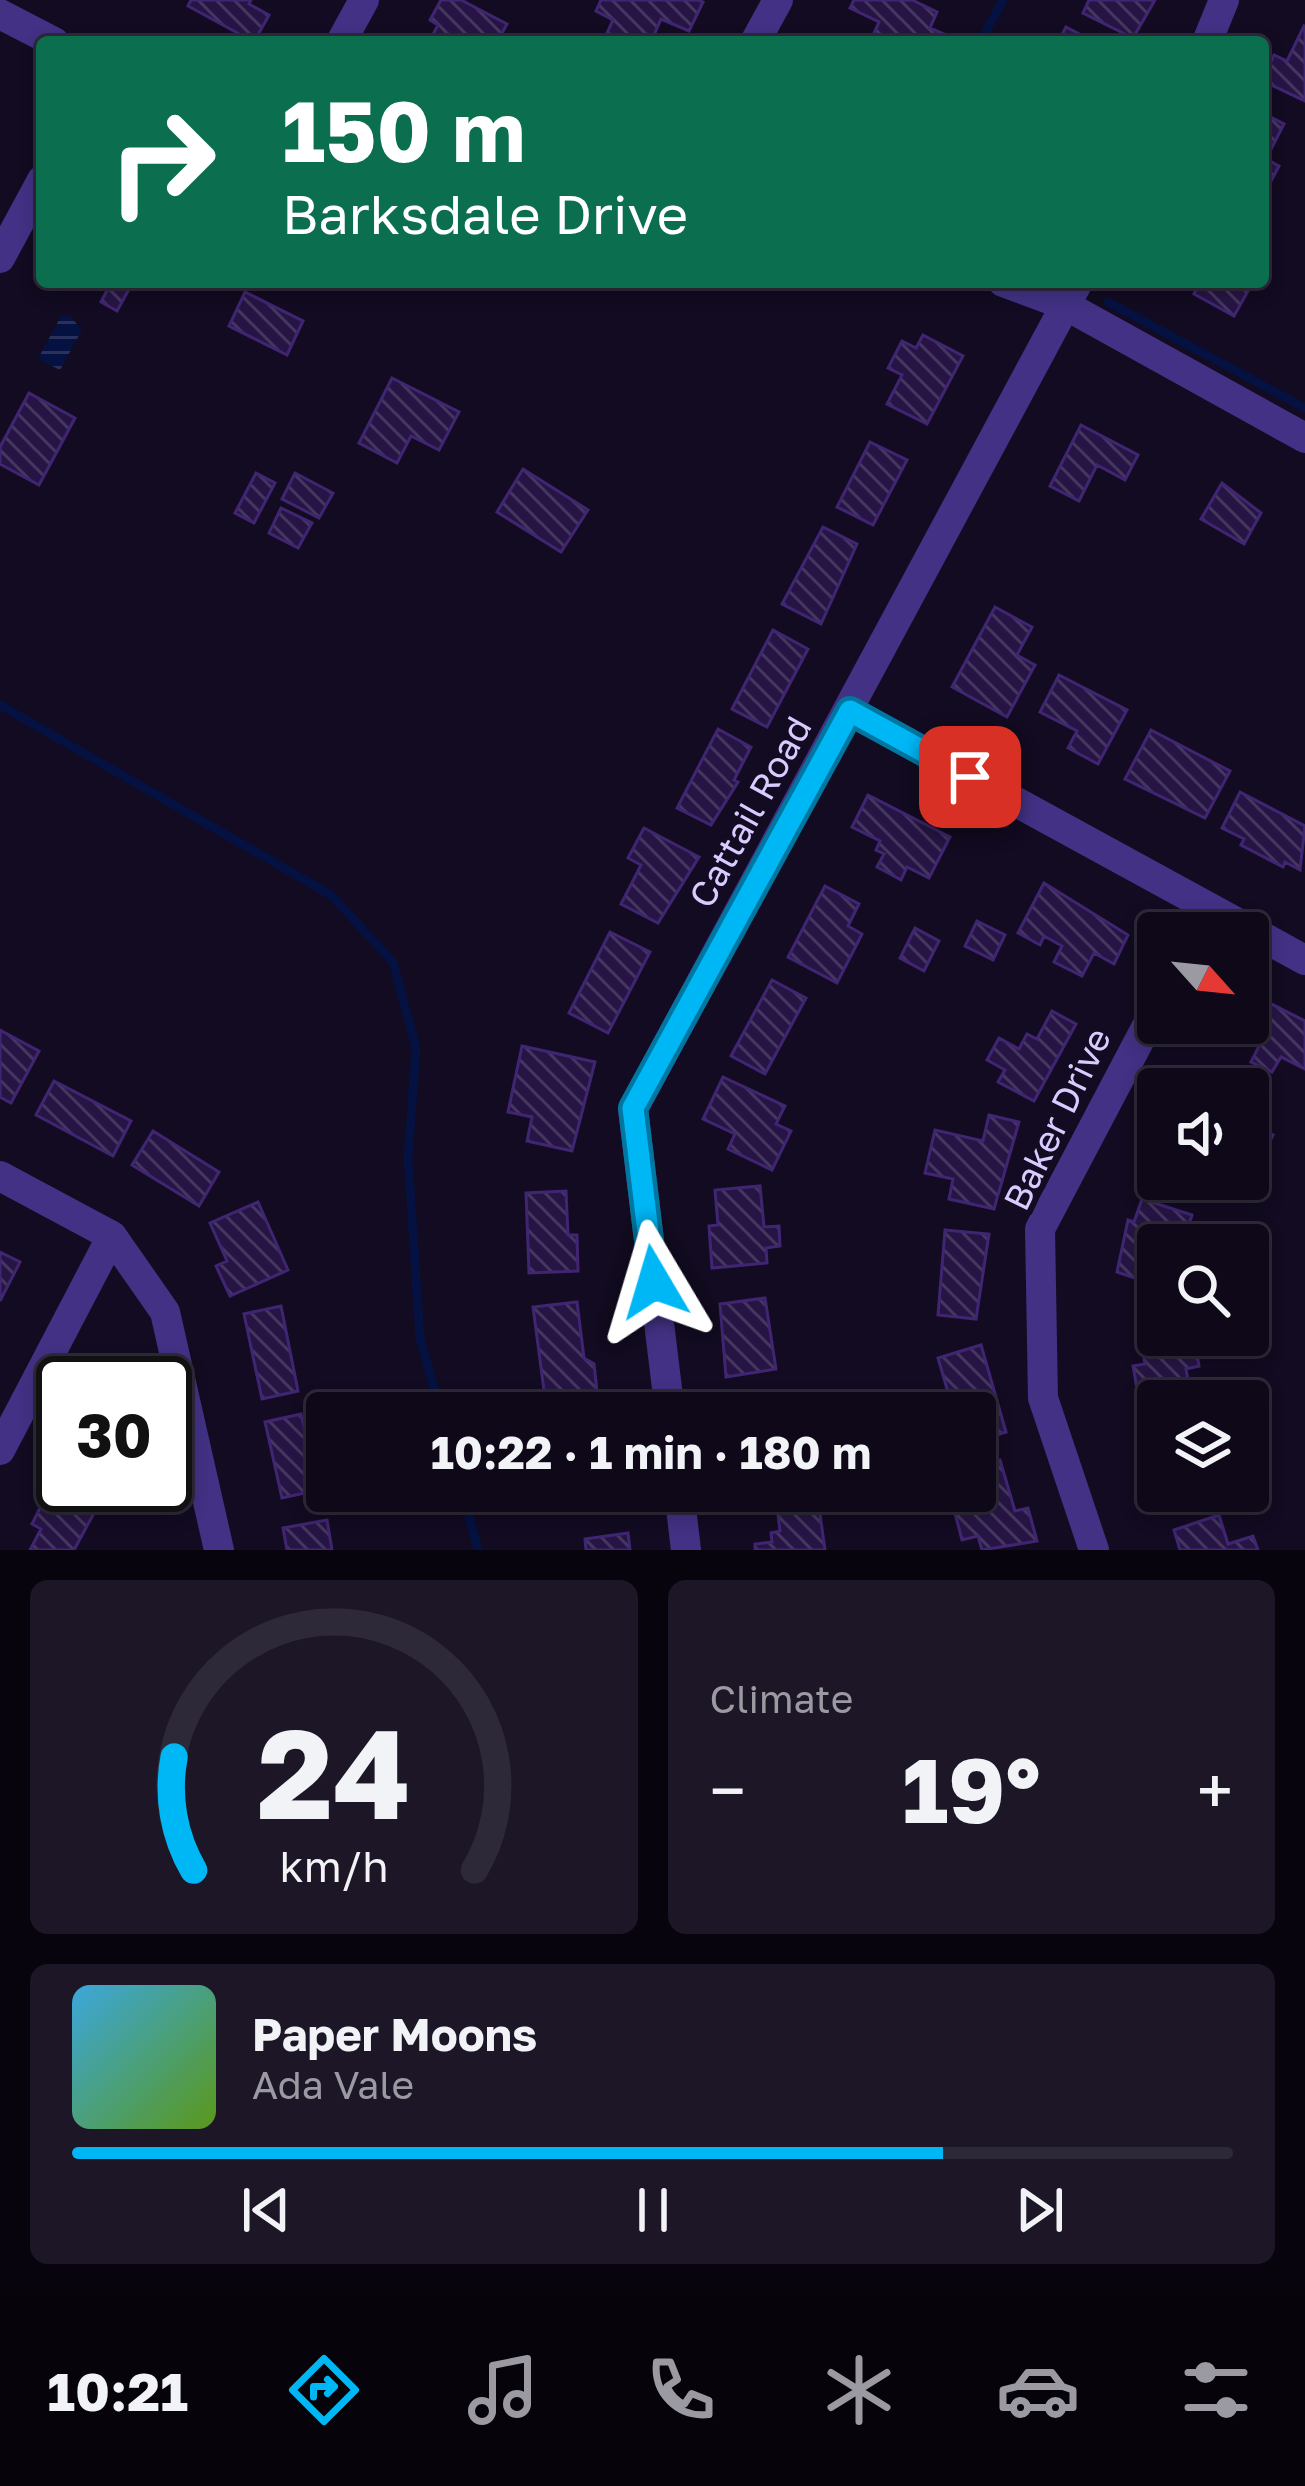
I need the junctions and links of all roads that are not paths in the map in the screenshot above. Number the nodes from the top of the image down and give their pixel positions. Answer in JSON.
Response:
{"nodes":[{"id":1,"x":364,"y":0,"type":"edge"},
{"id":2,"x":778,"y":0,"type":"edge"},
{"id":3,"x":1224,"y":0,"type":"edge"},
{"id":4,"x":0,"y":14,"type":"edge"},
{"id":5,"x":42,"y":36,"type":"edge"},
{"id":6,"x":344,"y":36,"type":"edge"},
{"id":7,"x":758,"y":36,"type":"edge"},
{"id":8,"x":1209,"y":36,"type":"edge"},
{"id":9,"x":36,"y":191,"type":"edge"},
{"id":10,"x":0,"y":258,"type":"edge"},
{"id":11,"x":1038,"y":288,"type":"edge"},
{"id":12,"x":1072,"y":294,"type":"edge"},
{"id":13,"x":1305,"y":438,"type":"edge"},
{"id":14,"x":850,"y":711,"type":"junction"},
{"id":15,"x":1187,"y":912,"type":"edge"},
{"id":16,"x":1269,"y":946,"type":"edge"},
{"id":17,"x":1305,"y":960,"type":"edge"},
{"id":18,"x":1137,"y":1044,"type":"edge"},
{"id":19,"x":0,"y":1176,"type":"edge"},
{"id":20,"x":112,"y":1236,"type":"junction"},
{"id":21,"x":667,"y":1392,"type":"edge"},
{"id":22,"x":0,"y":1450,"type":"edge"},
{"id":23,"x":681,"y":1512,"type":"edge"},
{"id":24,"x":219,"y":1550,"type":"edge"},
{"id":25,"x":686,"y":1550,"type":"edge"},
{"id":26,"x":1094,"y":1550,"type":"edge"}],
"edges":[{"from":1,"to":6,"type":"street"},
{"from":2,"to":7,"type":"street"},
{"from":3,"to":8,"type":"street"},
{"from":4,"to":5,"type":"street"},
{"from":9,"to":10,"type":"street"},
{"from":11,"to":12,"type":"street"},
{"from":12,"to":13,"type":"street"},
{"from":12,"to":14,"type":"street","name":"Cattail Road"},
{"from":14,"to":15,"type":"street"},
{"from":14,"to":21,"type":"street","name":"Cattail Road"},
{"from":16,"to":17,"type":"street"},
{"from":18,"to":26,"type":"street","name":"Baker Drive"},
{"from":19,"to":20,"type":"street"},
{"from":20,"to":22,"type":"street"},
{"from":20,"to":24,"type":"street"},
{"from":23,"to":25,"type":"street"}]}
